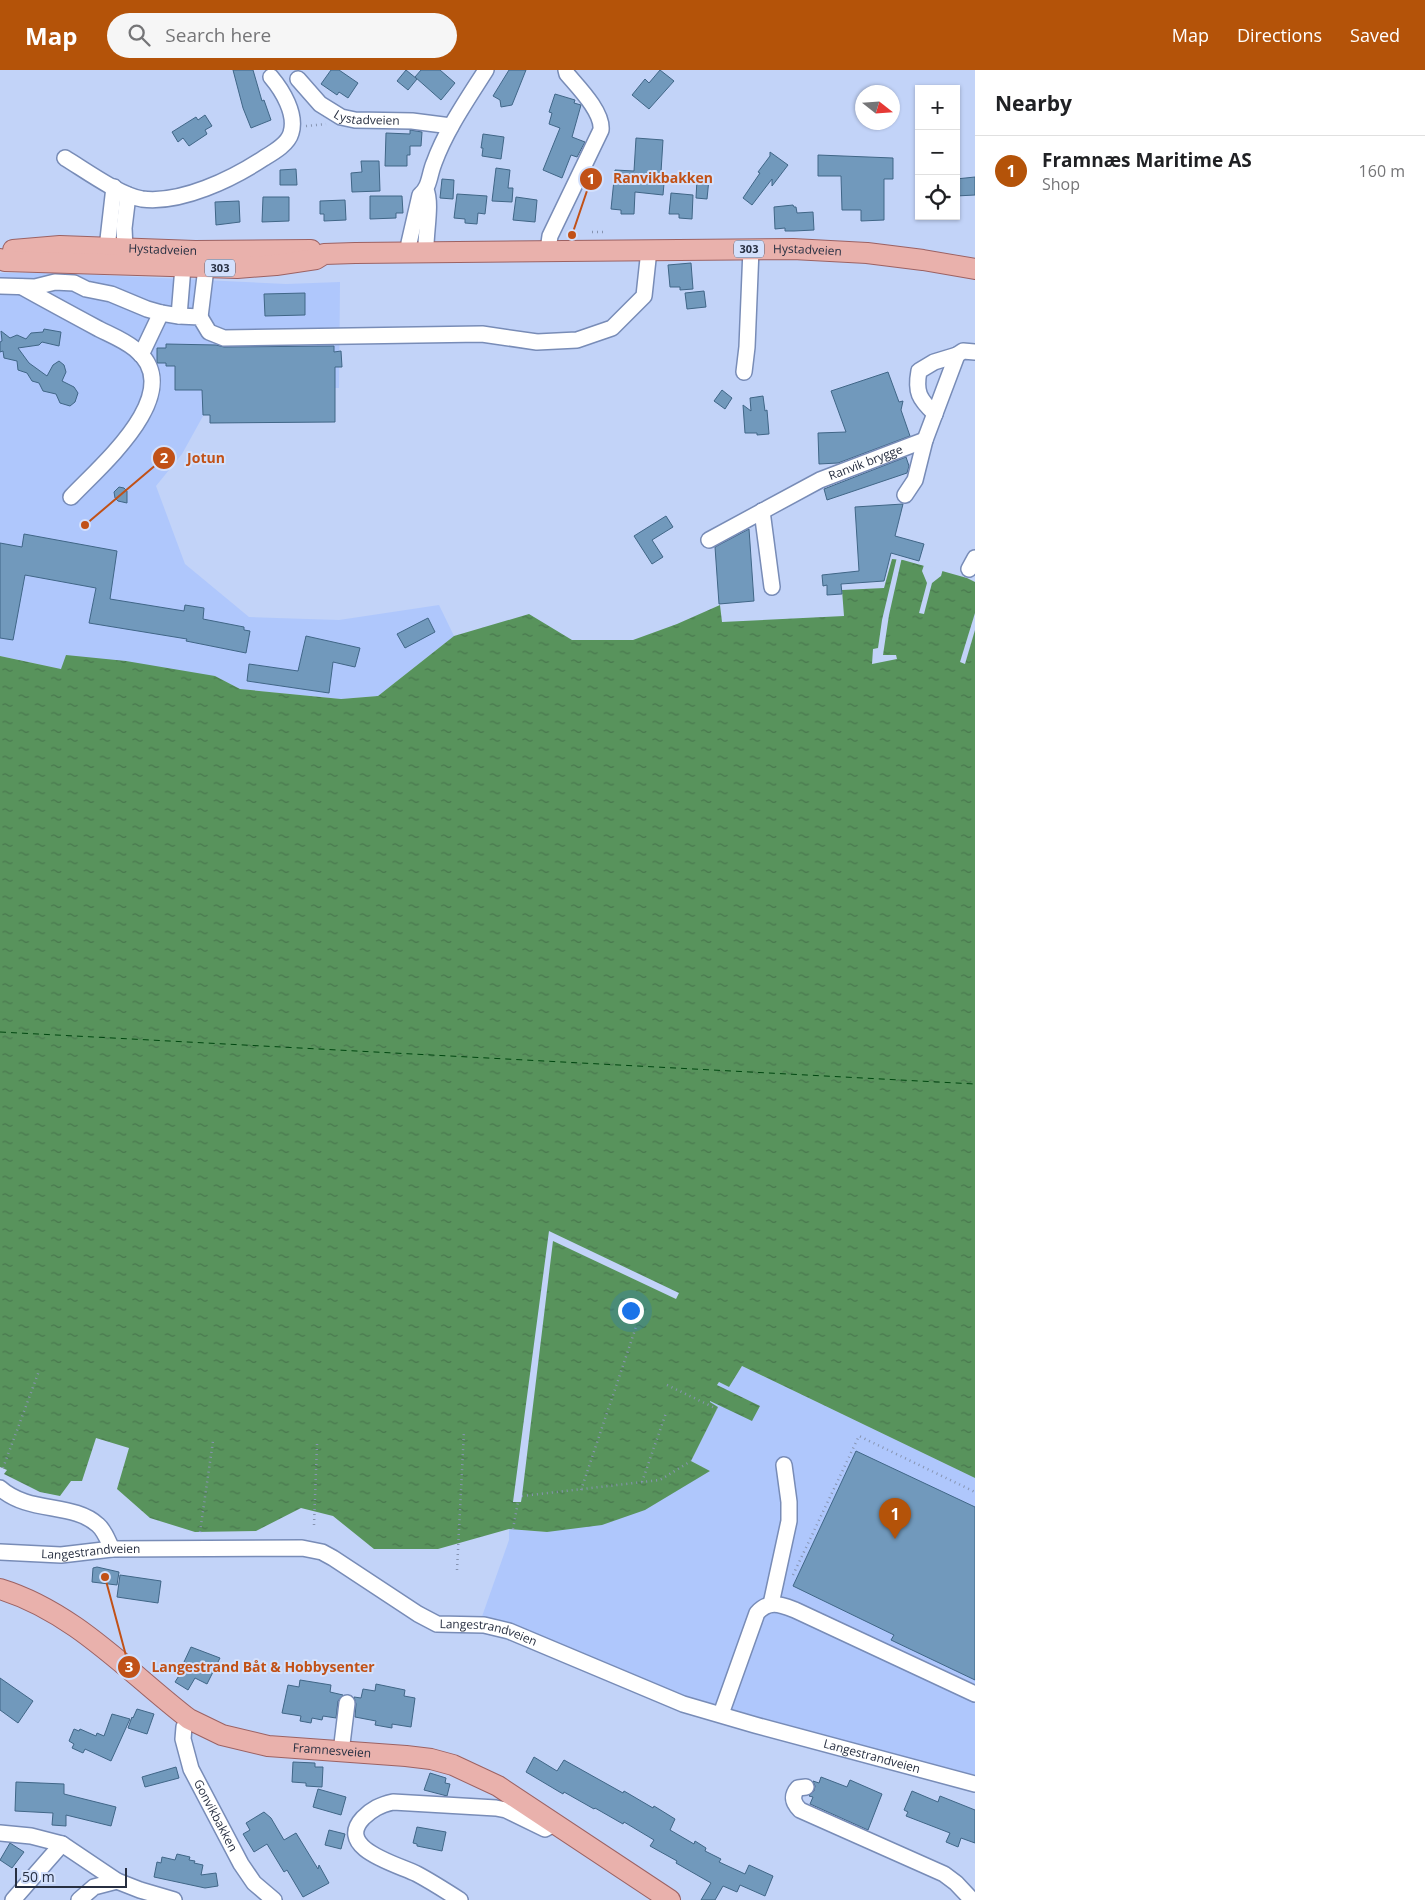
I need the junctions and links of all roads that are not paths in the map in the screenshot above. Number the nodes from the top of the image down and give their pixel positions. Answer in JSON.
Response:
{"nodes":[{"id":1,"x":486,"y":70,"type":"edge"},
{"id":2,"x":566,"y":70,"type":"edge"},
{"id":3,"x":271,"y":77,"type":"dead end"},
{"id":4,"x":298,"y":79,"type":"dead end"},
{"id":5,"x":451,"y":126,"type":"junction"},
{"id":6,"x":65,"y":158,"type":"dead end"},
{"id":7,"x":114,"y":187,"type":"junction"},
{"id":8,"x":128,"y":195,"type":"junction"},
{"id":9,"x":750,"y":249,"type":"junction"},
{"id":10,"x":548,"y":250,"type":"junction"},
{"id":11,"x":649,"y":250,"type":"junction"},
{"id":12,"x":195,"y":251,"type":"junction"},
{"id":13,"x":417,"y":252,"type":"junction"},
{"id":14,"x":115,"y":253,"type":"junction"},
{"id":15,"x":0,"y":254,"type":"edge"},
{"id":16,"x":324,"y":254,"type":"junction"},
{"id":17,"x":0,"y":259,"type":"edge"},
{"id":18,"x":183,"y":267,"type":"junction"},
{"id":19,"x":206,"y":268,"type":"junction"},
{"id":20,"x":975,"y":269,"type":"edge"},
{"id":21,"x":0,"y":286,"type":"edge"},
{"id":22,"x":28,"y":286,"type":"junction"},
{"id":23,"x":161,"y":313,"type":"junction"},
{"id":24,"x":179,"y":316,"type":"junction"},
{"id":25,"x":200,"y":317,"type":"junction"},
{"id":26,"x":975,"y":352,"type":"edge"},
{"id":27,"x":141,"y":355,"type":"junction"},
{"id":28,"x":957,"y":355,"type":"junction"},
{"id":29,"x":744,"y":372,"type":"dead end"},
{"id":30,"x":935,"y":414,"type":"junction"},
{"id":31,"x":925,"y":440,"type":"junction"},
{"id":32,"x":905,"y":495,"type":"dead end"},
{"id":33,"x":71,"y":497,"type":"dead end"},
{"id":34,"x":762,"y":511,"type":"junction"},
{"id":35,"x":709,"y":540,"type":"dead end"},
{"id":36,"x":772,"y":587,"type":"dead end"},
{"id":37,"x":784,"y":1465,"type":"dead end"},
{"id":38,"x":0,"y":1488,"type":"edge"},
{"id":39,"x":112,"y":1549,"type":"junction"},
{"id":40,"x":0,"y":1552,"type":"edge"},
{"id":41,"x":0,"y":1589,"type":"edge"},
{"id":42,"x":771,"y":1604,"type":"junction"},
{"id":43,"x":975,"y":1694,"type":"edge"},
{"id":44,"x":347,"y":1703,"type":"dead end"},
{"id":45,"x":721,"y":1714,"type":"junction"},
{"id":46,"x":189,"y":1719,"type":"junction"},
{"id":47,"x":341,"y":1752,"type":"junction"},
{"id":48,"x":975,"y":1784,"type":"edge"},
{"id":49,"x":806,"y":1787,"type":"dead end"},
{"id":50,"x":554,"y":1824,"type":"junction"},
{"id":51,"x":0,"y":1833,"type":"edge"},
{"id":52,"x":62,"y":1844,"type":"junction"},
{"id":53,"x":117,"y":1881,"type":"junction"},
{"id":54,"x":13,"y":1900,"type":"edge"},
{"id":55,"x":79,"y":1900,"type":"edge"},
{"id":56,"x":174,"y":1900,"type":"edge"},
{"id":57,"x":274,"y":1900,"type":"edge"},
{"id":58,"x":460,"y":1900,"type":"edge"},
{"id":59,"x":670,"y":1900,"type":"edge"},
{"id":60,"x":972,"y":1900,"type":"edge"}],
"edges":[{"from":1,"to":5,"type":"street"},
{"from":2,"to":10,"type":"street"},
{"from":3,"to":8,"type":"street"},
{"from":4,"to":5,"type":"street","name":"Lystadveien"},
{"from":5,"to":13,"type":"street"},
{"from":6,"to":7,"type":"street"},
{"from":7,"to":8,"type":"street"},
{"from":7,"to":14,"type":"street"},
{"from":8,"to":14,"type":"street"},
{"from":9,"to":11,"type":"main road","name":"Hystadveien","number":"303"},
{"from":9,"to":20,"type":"main road","name":"Hystadveien","number":"303"},
{"from":9,"to":29,"type":"street"},
{"from":10,"to":11,"type":"main road","name":"Hystadveien","number":"303"},
{"from":10,"to":13,"type":"main road","name":"Hystadveien","number":"303"},
{"from":11,"to":25,"type":"street"},
{"from":12,"to":14,"type":"main road","name":"Hystadveien","number":"303"},
{"from":12,"to":16,"type":"main road","name":"Hystadveien","number":"303"},
{"from":12,"to":18,"type":"street"},
{"from":12,"to":19,"type":"street"},
{"from":13,"to":16,"type":"main road","name":"Hystadveien","number":"303"},
{"from":14,"to":15,"type":"main road","name":"Hystadveien","number":"303"},
{"from":14,"to":17,"type":"main road","name":"Hystadveien","number":"303"},
{"from":14,"to":18,"type":"main road","name":"Hystadveien","number":"303"},
{"from":16,"to":19,"type":"main road","name":"Hystadveien","number":"303"},
{"from":18,"to":19,"type":"main road","name":"Hystadveien","number":"303"},
{"from":18,"to":24,"type":"street"},
{"from":19,"to":25,"type":"street"},
{"from":21,"to":22,"type":"street"},
{"from":22,"to":23,"type":"street"},
{"from":22,"to":27,"type":"street"},
{"from":23,"to":24,"type":"street"},
{"from":23,"to":27,"type":"street"},
{"from":24,"to":25,"type":"street"},
{"from":26,"to":28,"type":"street"},
{"from":27,"to":33,"type":"street"},
{"from":28,"to":30,"type":"street"},
{"from":28,"to":30,"type":"street"},
{"from":30,"to":31,"type":"street"},
{"from":31,"to":32,"type":"street"},
{"from":31,"to":34,"type":"street","name":"Ranvik brygge"},
{"from":34,"to":35,"type":"street","name":"Ranvik brygge"},
{"from":34,"to":36,"type":"street"},
{"from":37,"to":42,"type":"street"},
{"from":38,"to":39,"type":"street"},
{"from":39,"to":40,"type":"street","name":"Langestrandveien"},
{"from":39,"to":45,"type":"street","name":"Langestrandveien"},
{"from":41,"to":46,"type":"main road","name":"Framnesveien"},
{"from":42,"to":43,"type":"street"},
{"from":42,"to":45,"type":"street"},
{"from":44,"to":47,"type":"street"},
{"from":45,"to":48,"type":"street","name":"Langestrandveien"},
{"from":46,"to":47,"type":"main road","name":"Framnesveien"},
{"from":46,"to":57,"type":"street","name":"Gonvikbakken"},
{"from":47,"to":50,"type":"main road","name":"Framnesveien"},
{"from":49,"to":60,"type":"street"},
{"from":50,"to":58,"type":"street"},
{"from":50,"to":59,"type":"main road","name":"Framnesveien"},
{"from":51,"to":52,"type":"street"},
{"from":52,"to":53,"type":"street"},
{"from":52,"to":54,"type":"street"},
{"from":53,"to":55,"type":"street"},
{"from":53,"to":56,"type":"street"}]}
